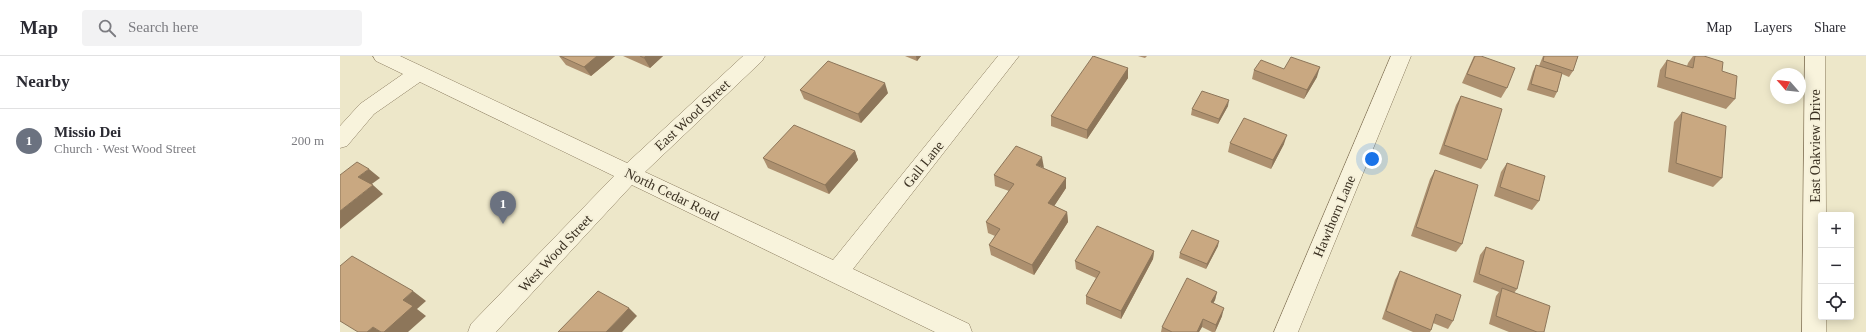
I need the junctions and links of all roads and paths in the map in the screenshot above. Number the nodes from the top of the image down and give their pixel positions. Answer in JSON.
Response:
{"nodes":[{"id":1,"x":383,"y":56,"type":"edge"},
{"id":2,"x":755,"y":56,"type":"edge"},
{"id":3,"x":1009,"y":56,"type":"edge"},
{"id":4,"x":1401,"y":56,"type":"edge"},
{"id":5,"x":1815,"y":56,"type":"edge"},
{"id":6,"x":418,"y":73,"type":"junction"},
{"id":7,"x":340,"y":140,"type":"edge"},
{"id":8,"x":630,"y":173,"type":"junction"},
{"id":9,"x":836,"y":272,"type":"junction"},
{"id":10,"x":480,"y":332,"type":"edge"},
{"id":11,"x":960,"y":332,"type":"edge"},
{"id":12,"x":1286,"y":332,"type":"edge"},
{"id":13,"x":1814,"y":332,"type":"edge"}],
"edges":[{"from":1,"to":6,"type":"street","name":"North Cedar Road"},
{"from":2,"to":8,"type":"street","name":"East Wood Street"},
{"from":3,"to":9,"type":"street","name":"Gall Lane"},
{"from":4,"to":12,"type":"street","name":"Hawthorn Lane"},
{"from":5,"to":13,"type":"street","name":"East Oakview Drive"},
{"from":6,"to":7,"type":"street"},
{"from":6,"to":8,"type":"street","name":"North Cedar Road"},
{"from":8,"to":9,"type":"street","name":"North Cedar Road"},
{"from":8,"to":10,"type":"street","name":"West Wood Street"},
{"from":9,"to":11,"type":"street","name":"North Cedar Road"}]}
